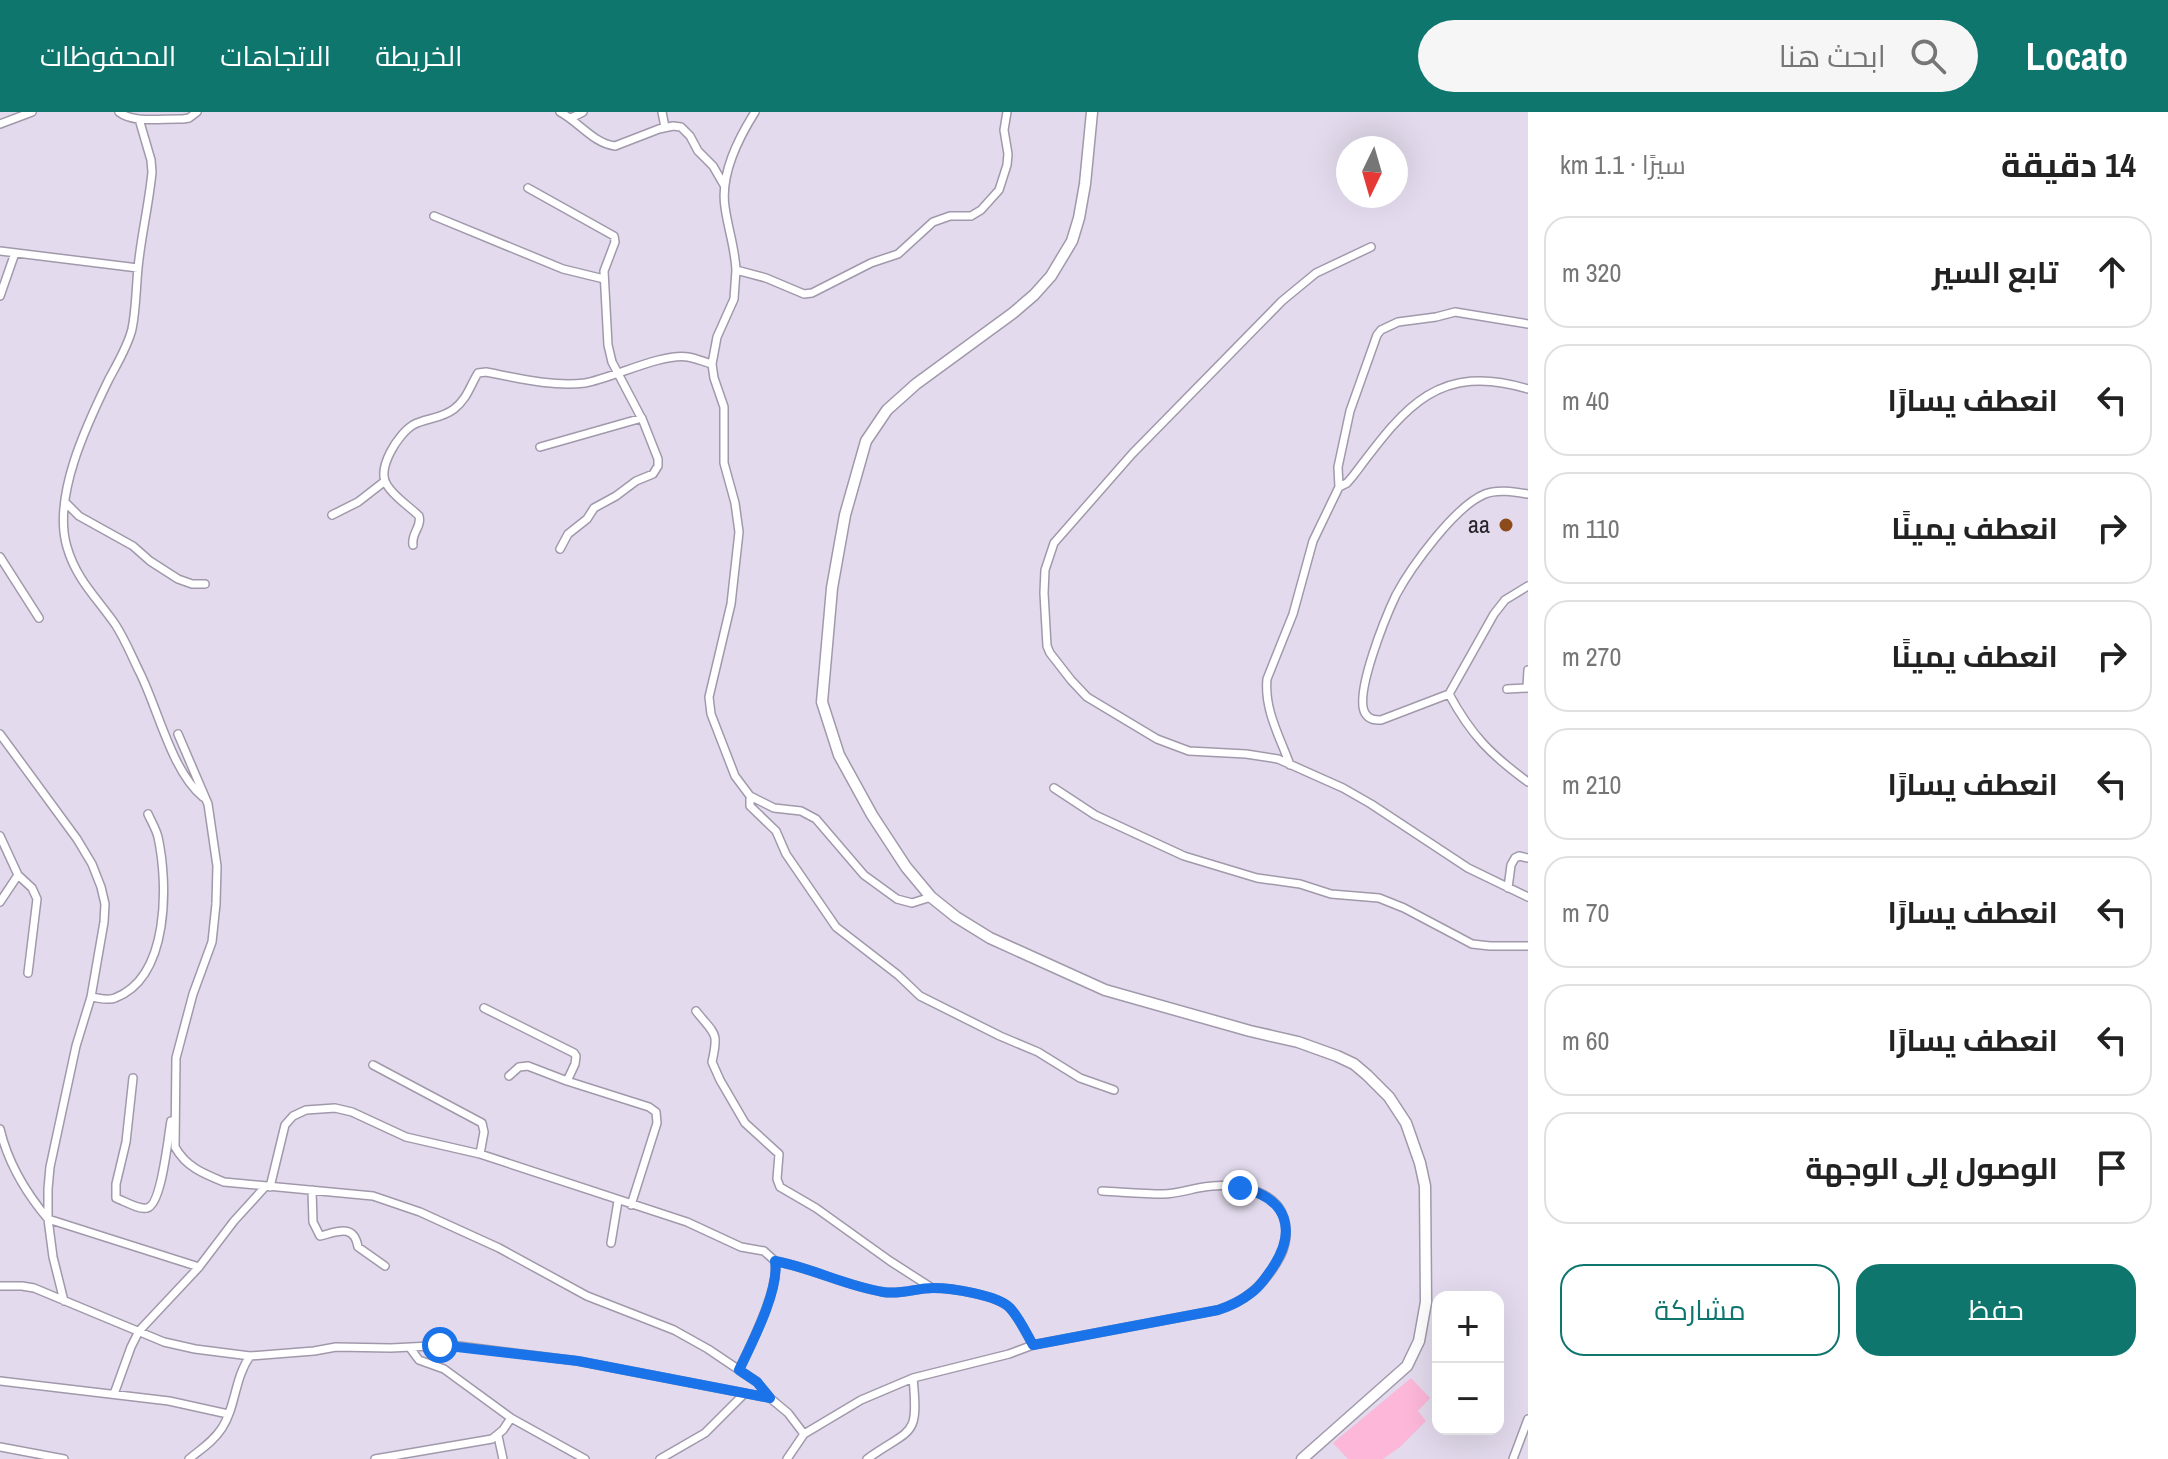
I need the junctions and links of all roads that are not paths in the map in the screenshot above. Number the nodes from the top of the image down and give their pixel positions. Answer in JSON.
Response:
{"nodes":[{"id":1,"x":32,"y":112,"type":"edge"},
{"id":2,"x":119,"y":112,"type":"edge"},
{"id":3,"x":197,"y":112,"type":"edge"},
{"id":4,"x":560,"y":112,"type":"edge"},
{"id":5,"x":583,"y":112,"type":"edge"},
{"id":6,"x":662,"y":112,"type":"edge"},
{"id":7,"x":755,"y":112,"type":"edge"},
{"id":8,"x":1007,"y":112,"type":"edge"},
{"id":9,"x":1092,"y":112,"type":"edge"},
{"id":10,"x":571,"y":118,"type":"junction"},
{"id":11,"x":139,"y":119,"type":"junction"},
{"id":12,"x":0,"y":124,"type":"edge"},
{"id":13,"x":665,"y":127,"type":"junction"},
{"id":14,"x":724,"y":185,"type":"junction"},
{"id":15,"x":528,"y":188,"type":"dead end"},
{"id":16,"x":434,"y":216,"type":"dead end"},
{"id":17,"x":1371,"y":247,"type":"dead end"},
{"id":18,"x":0,"y":251,"type":"edge"},
{"id":19,"x":15,"y":253,"type":"junction"},
{"id":20,"x":138,"y":268,"type":"junction"},
{"id":21,"x":736,"y":270,"type":"junction"},
{"id":22,"x":604,"y":279,"type":"junction"},
{"id":23,"x":0,"y":296,"type":"edge"},
{"id":24,"x":1528,"y":324,"type":"edge"},
{"id":25,"x":712,"y":364,"type":"junction"},
{"id":26,"x":618,"y":373,"type":"junction"},
{"id":27,"x":1528,"y":389,"type":"edge"},
{"id":28,"x":642,"y":418,"type":"junction"},
{"id":29,"x":540,"y":447,"type":"dead end"},
{"id":30,"x":385,"y":481,"type":"junction"},
{"id":31,"x":1339,"y":487,"type":"junction"},
{"id":32,"x":1528,"y":494,"type":"edge"},
{"id":33,"x":65,"y":502,"type":"junction"},
{"id":34,"x":332,"y":515,"type":"dead end"},
{"id":35,"x":413,"y":545,"type":"dead end"},
{"id":36,"x":560,"y":549,"type":"dead end"},
{"id":37,"x":0,"y":557,"type":"edge"},
{"id":38,"x":205,"y":584,"type":"dead end"},
{"id":39,"x":1528,"y":586,"type":"edge"},
{"id":40,"x":39,"y":618,"type":"dead end"},
{"id":41,"x":1528,"y":670,"type":"edge"},
{"id":42,"x":1528,"y":688,"type":"edge"},
{"id":43,"x":1507,"y":689,"type":"dead end"},
{"id":44,"x":1449,"y":694,"type":"junction"},
{"id":45,"x":0,"y":734,"type":"edge"},
{"id":46,"x":178,"y":734,"type":"dead end"},
{"id":47,"x":1290,"y":765,"type":"junction"},
{"id":48,"x":1528,"y":782,"type":"edge"},
{"id":49,"x":1054,"y":788,"type":"dead end"},
{"id":50,"x":750,"y":796,"type":"junction"},
{"id":51,"x":205,"y":798,"type":"junction"},
{"id":52,"x":148,"y":814,"type":"dead end"},
{"id":53,"x":0,"y":836,"type":"edge"},
{"id":54,"x":1528,"y":858,"type":"edge"},
{"id":55,"x":18,"y":875,"type":"junction"},
{"id":56,"x":1508,"y":888,"type":"junction"},
{"id":57,"x":931,"y":897,"type":"junction"},
{"id":58,"x":1528,"y":897,"type":"edge"},
{"id":59,"x":0,"y":902,"type":"edge"},
{"id":60,"x":1528,"y":946,"type":"edge"},
{"id":61,"x":28,"y":973,"type":"dead end"},
{"id":62,"x":91,"y":997,"type":"junction"},
{"id":63,"x":484,"y":1008,"type":"dead end"},
{"id":64,"x":696,"y":1011,"type":"dead end"},
{"id":65,"x":373,"y":1065,"type":"dead end"},
{"id":66,"x":509,"y":1076,"type":"dead end"},
{"id":67,"x":133,"y":1078,"type":"dead end"},
{"id":68,"x":567,"y":1081,"type":"junction"},
{"id":69,"x":1114,"y":1090,"type":"dead end"},
{"id":70,"x":175,"y":1107,"type":"junction"},
{"id":71,"x":0,"y":1129,"type":"edge"},
{"id":72,"x":480,"y":1154,"type":"junction"},
{"id":73,"x":268,"y":1187,"type":"junction"},
{"id":74,"x":312,"y":1190,"type":"junction"},
{"id":75,"x":1102,"y":1191,"type":"dead end"},
{"id":76,"x":618,"y":1201,"type":"junction"},
{"id":77,"x":631,"y":1205,"type":"junction"},
{"id":78,"x":48,"y":1219,"type":"junction"},
{"id":79,"x":611,"y":1243,"type":"dead end"},
{"id":80,"x":775,"y":1261,"type":"junction"},
{"id":81,"x":385,"y":1266,"type":"dead end"},
{"id":82,"x":199,"y":1267,"type":"junction"},
{"id":83,"x":0,"y":1286,"type":"edge"},
{"id":84,"x":932,"y":1288,"type":"junction"},
{"id":85,"x":64,"y":1301,"type":"junction"},
{"id":86,"x":139,"y":1331,"type":"junction"},
{"id":87,"x":1033,"y":1345,"type":"junction"},
{"id":88,"x":410,"y":1348,"type":"junction"},
{"id":89,"x":250,"y":1356,"type":"junction"},
{"id":90,"x":739,"y":1370,"type":"junction"},
{"id":91,"x":913,"y":1378,"type":"junction"},
{"id":92,"x":0,"y":1381,"type":"edge"},
{"id":93,"x":745,"y":1393,"type":"junction"},
{"id":94,"x":114,"y":1394,"type":"junction"},
{"id":95,"x":770,"y":1398,"type":"junction"},
{"id":96,"x":228,"y":1414,"type":"junction"},
{"id":97,"x":511,"y":1418,"type":"junction"},
{"id":98,"x":1528,"y":1419,"type":"edge"},
{"id":99,"x":804,"y":1434,"type":"junction"},
{"id":100,"x":498,"y":1436,"type":"junction"},
{"id":101,"x":0,"y":1447,"type":"edge"},
{"id":102,"x":64,"y":1459,"type":"edge"},
{"id":103,"x":189,"y":1459,"type":"edge"},
{"id":104,"x":375,"y":1459,"type":"edge"},
{"id":105,"x":503,"y":1459,"type":"edge"},
{"id":106,"x":585,"y":1459,"type":"edge"},
{"id":107,"x":660,"y":1459,"type":"edge"},
{"id":108,"x":787,"y":1459,"type":"edge"},
{"id":109,"x":867,"y":1459,"type":"edge"},
{"id":110,"x":1302,"y":1459,"type":"edge"},
{"id":111,"x":1513,"y":1459,"type":"edge"}],
"edges":[{"from":1,"to":12,"type":"street"},
{"from":2,"to":11,"type":"street"},
{"from":3,"to":11,"type":"street"},
{"from":4,"to":10,"type":"street"},
{"from":5,"to":10,"type":"street"},
{"from":6,"to":13,"type":"street"},
{"from":7,"to":14,"type":"street"},
{"from":8,"to":21,"type":"street"},
{"from":9,"to":57,"type":"main road"},
{"from":10,"to":13,"type":"street"},
{"from":11,"to":20,"type":"street"},
{"from":13,"to":14,"type":"street"},
{"from":14,"to":21,"type":"street"},
{"from":15,"to":22,"type":"street"},
{"from":16,"to":22,"type":"street"},
{"from":17,"to":47,"type":"street"},
{"from":18,"to":19,"type":"street"},
{"from":19,"to":20,"type":"street"},
{"from":19,"to":23,"type":"street"},
{"from":20,"to":33,"type":"street"},
{"from":21,"to":25,"type":"street"},
{"from":22,"to":26,"type":"street"},
{"from":24,"to":31,"type":"street"},
{"from":25,"to":26,"type":"street"},
{"from":25,"to":50,"type":"street"},
{"from":26,"to":28,"type":"street"},
{"from":26,"to":30,"type":"street"},
{"from":27,"to":31,"type":"street"},
{"from":28,"to":29,"type":"street"},
{"from":28,"to":36,"type":"street"},
{"from":30,"to":34,"type":"street"},
{"from":30,"to":35,"type":"street"},
{"from":31,"to":47,"type":"street"},
{"from":32,"to":44,"type":"street"},
{"from":33,"to":38,"type":"street"},
{"from":33,"to":51,"type":"street"},
{"from":37,"to":40,"type":"street"},
{"from":39,"to":44,"type":"street"},
{"from":41,"to":42,"type":"street"},
{"from":42,"to":43,"type":"street"},
{"from":44,"to":48,"type":"street"},
{"from":45,"to":62,"type":"street"},
{"from":46,"to":51,"type":"street"},
{"from":47,"to":56,"type":"street"},
{"from":49,"to":60,"type":"street"},
{"from":50,"to":57,"type":"street"},
{"from":50,"to":69,"type":"street"},
{"from":51,"to":70,"type":"street"},
{"from":52,"to":62,"type":"street"},
{"from":53,"to":55,"type":"street"},
{"from":54,"to":56,"type":"street"},
{"from":55,"to":59,"type":"street"},
{"from":55,"to":61,"type":"street"},
{"from":56,"to":58,"type":"street"},
{"from":57,"to":110,"type":"main road"},
{"from":62,"to":78,"type":"street"},
{"from":63,"to":68,"type":"street"},
{"from":64,"to":84,"type":"street"},
{"from":65,"to":72,"type":"street"},
{"from":66,"to":68,"type":"street"},
{"from":67,"to":70,"type":"street"},
{"from":68,"to":77,"type":"street"},
{"from":70,"to":73,"type":"street"},
{"from":71,"to":78,"type":"street"},
{"from":72,"to":73,"type":"street"},
{"from":72,"to":76,"type":"street"},
{"from":73,"to":74,"type":"street"},
{"from":73,"to":82,"type":"street"},
{"from":74,"to":81,"type":"street"},
{"from":74,"to":90,"type":"street"},
{"from":75,"to":87,"type":"street"},
{"from":76,"to":77,"type":"street"},
{"from":76,"to":79,"type":"street"},
{"from":77,"to":80,"type":"street"},
{"from":78,"to":82,"type":"street"},
{"from":78,"to":85,"type":"street"},
{"from":80,"to":84,"type":"street"},
{"from":80,"to":90,"type":"street"},
{"from":82,"to":86,"type":"street"},
{"from":83,"to":85,"type":"street"},
{"from":84,"to":87,"type":"street"},
{"from":85,"to":86,"type":"street"},
{"from":86,"to":89,"type":"street"},
{"from":86,"to":94,"type":"street"},
{"from":87,"to":91,"type":"street"},
{"from":88,"to":89,"type":"street"},
{"from":88,"to":93,"type":"street"},
{"from":88,"to":97,"type":"street"},
{"from":89,"to":96,"type":"street"},
{"from":90,"to":95,"type":"street"},
{"from":91,"to":99,"type":"street"},
{"from":91,"to":109,"type":"street"},
{"from":92,"to":94,"type":"street"},
{"from":93,"to":95,"type":"street"},
{"from":93,"to":107,"type":"street"},
{"from":94,"to":96,"type":"street"},
{"from":95,"to":99,"type":"street"},
{"from":96,"to":103,"type":"street"},
{"from":97,"to":100,"type":"street"},
{"from":97,"to":106,"type":"street"},
{"from":98,"to":111,"type":"street"},
{"from":99,"to":108,"type":"street"},
{"from":100,"to":104,"type":"street"},
{"from":100,"to":105,"type":"street"},
{"from":101,"to":102,"type":"street"}]}
